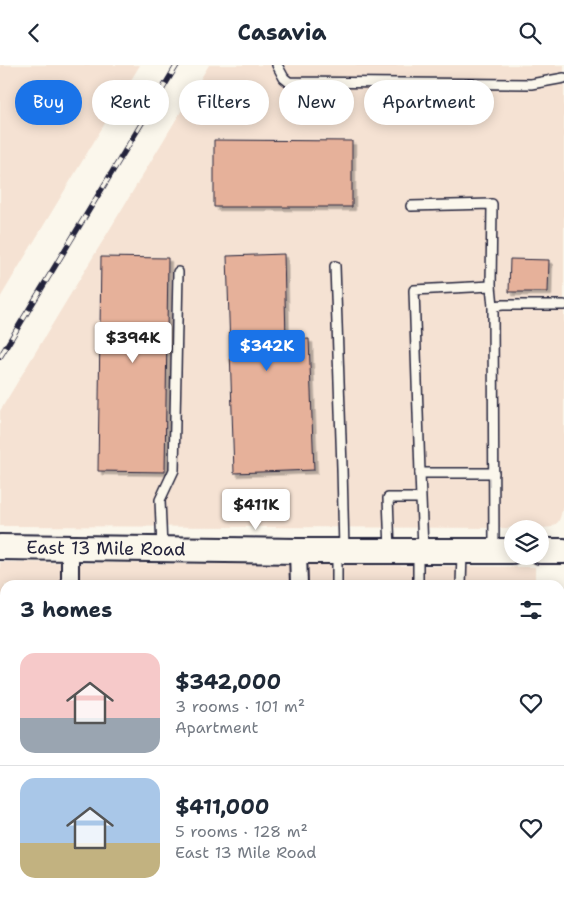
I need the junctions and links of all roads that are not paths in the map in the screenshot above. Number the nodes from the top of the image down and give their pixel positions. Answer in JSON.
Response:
{"nodes":[{"id":1,"x":277,"y":65,"type":"edge"},
{"id":2,"x":564,"y":79,"type":"edge"},
{"id":3,"x":411,"y":205,"type":"dead end"},
{"id":4,"x":334,"y":266,"type":"dead end"},
{"id":5,"x":178,"y":272,"type":"dead end"},
{"id":6,"x":491,"y":286,"type":"junction"},
{"id":7,"x":564,"y":305,"type":"edge"},
{"id":8,"x":493,"y":306,"type":"junction"},
{"id":9,"x":420,"y":473,"type":"junction"},
{"id":10,"x":494,"y":473,"type":"junction"},
{"id":11,"x":420,"y":498,"type":"junction"},
{"id":12,"x":0,"y":547,"type":"edge"},
{"id":13,"x":70,"y":548,"type":"junction"},
{"id":14,"x":162,"y":549,"type":"junction"},
{"id":15,"x":298,"y":551,"type":"junction"},
{"id":16,"x":340,"y":551,"type":"junction"},
{"id":17,"x":390,"y":551,"type":"junction"},
{"id":18,"x":420,"y":551,"type":"junction"},
{"id":19,"x":462,"y":551,"type":"junction"},
{"id":20,"x":503,"y":551,"type":"edge"},
{"id":21,"x":549,"y":551,"type":"edge"},
{"id":22,"x":564,"y":551,"type":"edge"},
{"id":23,"x":70,"y":580,"type":"edge"},
{"id":24,"x":299,"y":580,"type":"edge"},
{"id":25,"x":337,"y":580,"type":"edge"},
{"id":26,"x":418,"y":580,"type":"edge"},
{"id":27,"x":461,"y":580,"type":"edge"}],
"edges":[{"from":1,"to":2,"type":"lane"},
{"from":3,"to":6,"type":"lane"},
{"from":4,"to":16,"type":"lane"},
{"from":5,"to":14,"type":"lane"},
{"from":6,"to":8,"type":"lane"},
{"from":6,"to":9,"type":"lane"},
{"from":7,"to":8,"type":"lane"},
{"from":8,"to":10,"type":"lane"},
{"from":9,"to":10,"type":"lane"},
{"from":9,"to":11,"type":"lane"},
{"from":10,"to":20,"type":"lane"},
{"from":11,"to":17,"type":"lane"},
{"from":11,"to":18,"type":"lane"},
{"from":12,"to":13,"type":"main road","name":"East 13 Mile Road"},
{"from":13,"to":14,"type":"main road","name":"East 13 Mile Road"},
{"from":13,"to":23,"type":"street"},
{"from":14,"to":15,"type":"main road","name":"East 13 Mile Road"},
{"from":15,"to":16,"type":"main road","name":"East 13 Mile Road"},
{"from":15,"to":24,"type":"street"},
{"from":16,"to":17,"type":"main road","name":"East 13 Mile Road"},
{"from":16,"to":25,"type":"lane"},
{"from":17,"to":18,"type":"main road","name":"East 13 Mile Road"},
{"from":18,"to":19,"type":"main road","name":"East 13 Mile Road"},
{"from":18,"to":26,"type":"lane"},
{"from":19,"to":20,"type":"main road","name":"East 13 Mile Road"},
{"from":19,"to":27,"type":"lane"},
{"from":21,"to":22,"type":"main road"}]}
